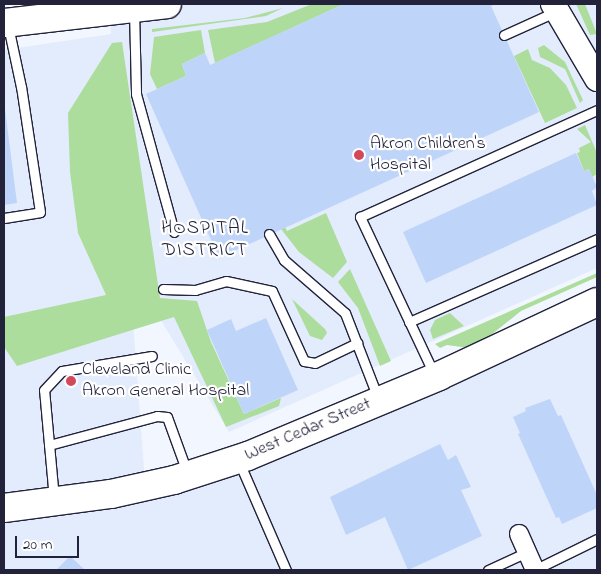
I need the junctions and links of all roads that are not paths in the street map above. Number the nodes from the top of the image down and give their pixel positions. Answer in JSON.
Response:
{"nodes":[{"id":1,"x":167,"y":4,"type":"edge"},
{"id":2,"x":555,"y":7,"type":"edge"},
{"id":3,"x":134,"y":9,"type":"junction"},
{"id":4,"x":5,"y":23,"type":"edge"},
{"id":5,"x":504,"y":35,"type":"dead end"},
{"id":6,"x":594,"y":64,"type":"edge"},
{"id":7,"x":597,"y":110,"type":"edge"},
{"id":8,"x":4,"y":218,"type":"edge"},
{"id":9,"x":174,"y":232,"type":"dead end"},
{"id":10,"x":269,"y":234,"type":"dead end"},
{"id":11,"x":597,"y":239,"type":"edge"},
{"id":12,"x":163,"y":289,"type":"dead end"},
{"id":13,"x":597,"y":302,"type":"edge"},
{"id":14,"x":409,"y":322,"type":"junction"},
{"id":15,"x":358,"y":344,"type":"junction"},
{"id":16,"x":152,"y":356,"type":"dead end"},
{"id":17,"x":435,"y":377,"type":"junction"},
{"id":18,"x":379,"y":400,"type":"junction"},
{"id":19,"x":49,"y":445,"type":"junction"},
{"id":20,"x":238,"y":460,"type":"junction"},
{"id":21,"x":188,"y":476,"type":"junction"},
{"id":22,"x":54,"y":501,"type":"junction"},
{"id":23,"x":4,"y":508,"type":"edge"},
{"id":24,"x":519,"y":534,"type":"dead end"},
{"id":25,"x":597,"y":539,"type":"edge"},
{"id":26,"x":527,"y":552,"type":"junction"},
{"id":27,"x":286,"y":570,"type":"edge"},
{"id":28,"x":488,"y":570,"type":"edge"},
{"id":29,"x":534,"y":570,"type":"edge"}],
"edges":[{"from":1,"to":3,"type":"main road"},
{"from":2,"to":5,"type":"lane"},
{"from":2,"to":6,"type":"main road"},
{"from":3,"to":4,"type":"main road"},
{"from":3,"to":9,"type":"lane"},
{"from":4,"to":8,"type":"lane"},
{"from":7,"to":14,"type":"lane"},
{"from":10,"to":15,"type":"lane"},
{"from":11,"to":14,"type":"lane"},
{"from":12,"to":15,"type":"lane"},
{"from":13,"to":17,"type":"main road","name":"West Cedar Street"},
{"from":14,"to":17,"type":"lane"},
{"from":15,"to":18,"type":"lane"},
{"from":16,"to":19,"type":"lane"},
{"from":17,"to":18,"type":"main road","name":"West Cedar Street"},
{"from":18,"to":20,"type":"main road","name":"West Cedar Street"},
{"from":19,"to":21,"type":"lane"},
{"from":19,"to":22,"type":"lane"},
{"from":20,"to":21,"type":"main road","name":"West Cedar Street"},
{"from":20,"to":27,"type":"lane"},
{"from":21,"to":22,"type":"main road","name":"West Cedar Street"},
{"from":22,"to":23,"type":"main road","name":"West Cedar Street"},
{"from":24,"to":26,"type":"street"},
{"from":25,"to":29,"type":"lane"},
{"from":26,"to":28,"type":"lane"},
{"from":26,"to":29,"type":"street"}]}
